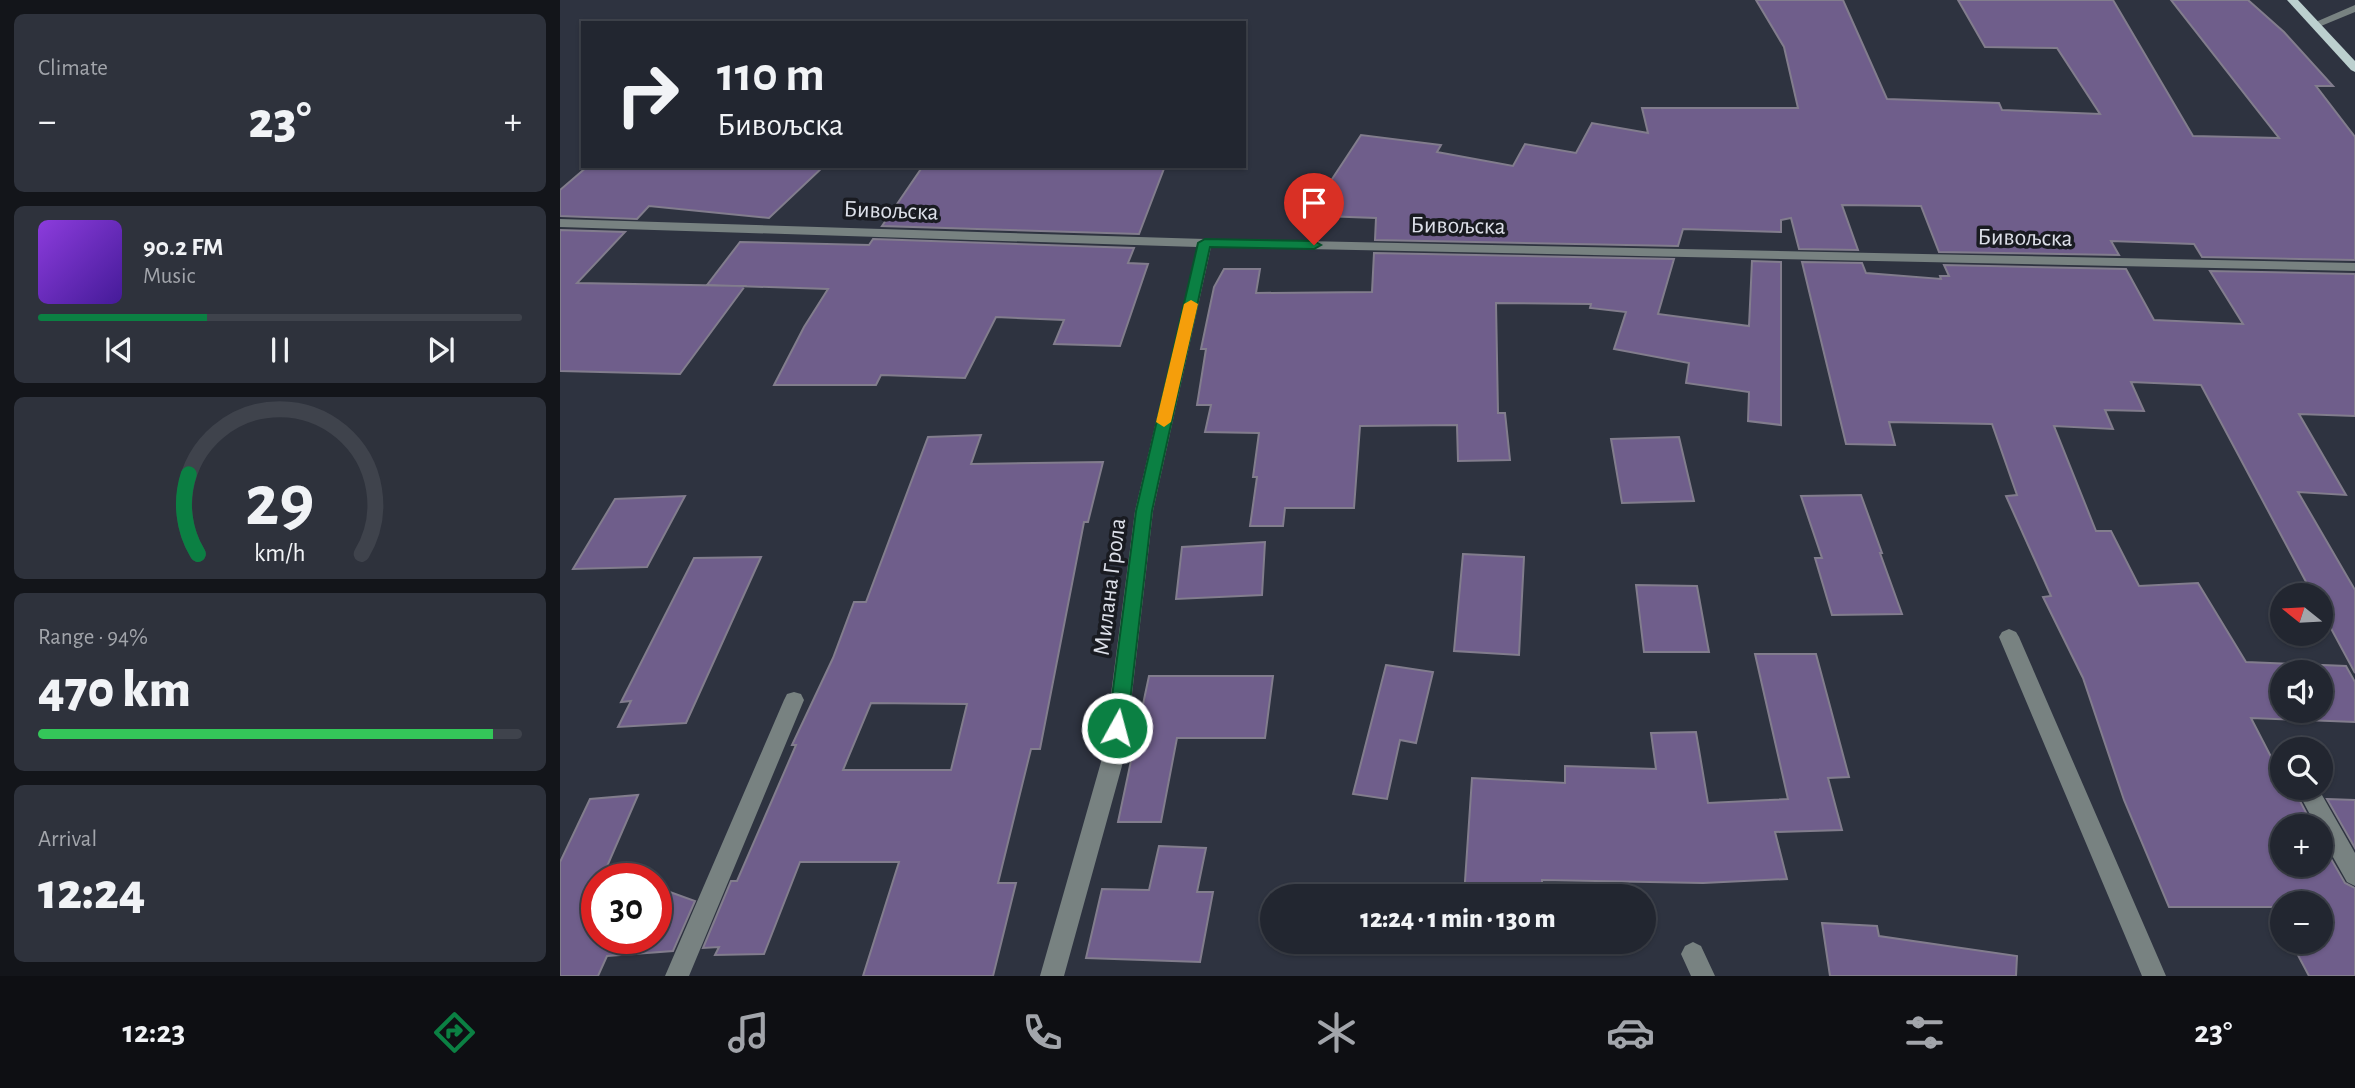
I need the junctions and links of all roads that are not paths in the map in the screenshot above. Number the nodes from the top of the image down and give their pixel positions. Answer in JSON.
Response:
{"nodes":[{"id":1,"x":2292,"y":0,"type":"edge"},
{"id":2,"x":2355,"y":8,"type":"edge"},
{"id":3,"x":2317,"y":24,"type":"junction"},
{"id":4,"x":2355,"y":68,"type":"edge"},
{"id":5,"x":560,"y":223,"type":"edge"},
{"id":6,"x":1205,"y":243,"type":"junction"},
{"id":7,"x":2355,"y":267,"type":"edge"},
{"id":8,"x":2009,"y":637,"type":"dead end"},
{"id":9,"x":794,"y":700,"type":"dead end"},
{"id":10,"x":2314,"y":800,"type":"edge"},
{"id":11,"x":2355,"y":875,"type":"edge"},
{"id":12,"x":677,"y":976,"type":"edge"},
{"id":13,"x":1052,"y":976,"type":"edge"},
{"id":14,"x":2154,"y":976,"type":"edge"}],
"edges":[{"from":1,"to":3,"type":"main road"},
{"from":2,"to":3,"type":"street"},
{"from":3,"to":4,"type":"main road"},
{"from":5,"to":6,"type":"street","name":"Бивољска"},
{"from":6,"to":7,"type":"street","name":"Бивољска"},
{"from":6,"to":13,"type":"street","name":"Милана Грола"},
{"from":8,"to":14,"type":"street"},
{"from":9,"to":12,"type":"street"},
{"from":10,"to":11,"type":"street"}]}
